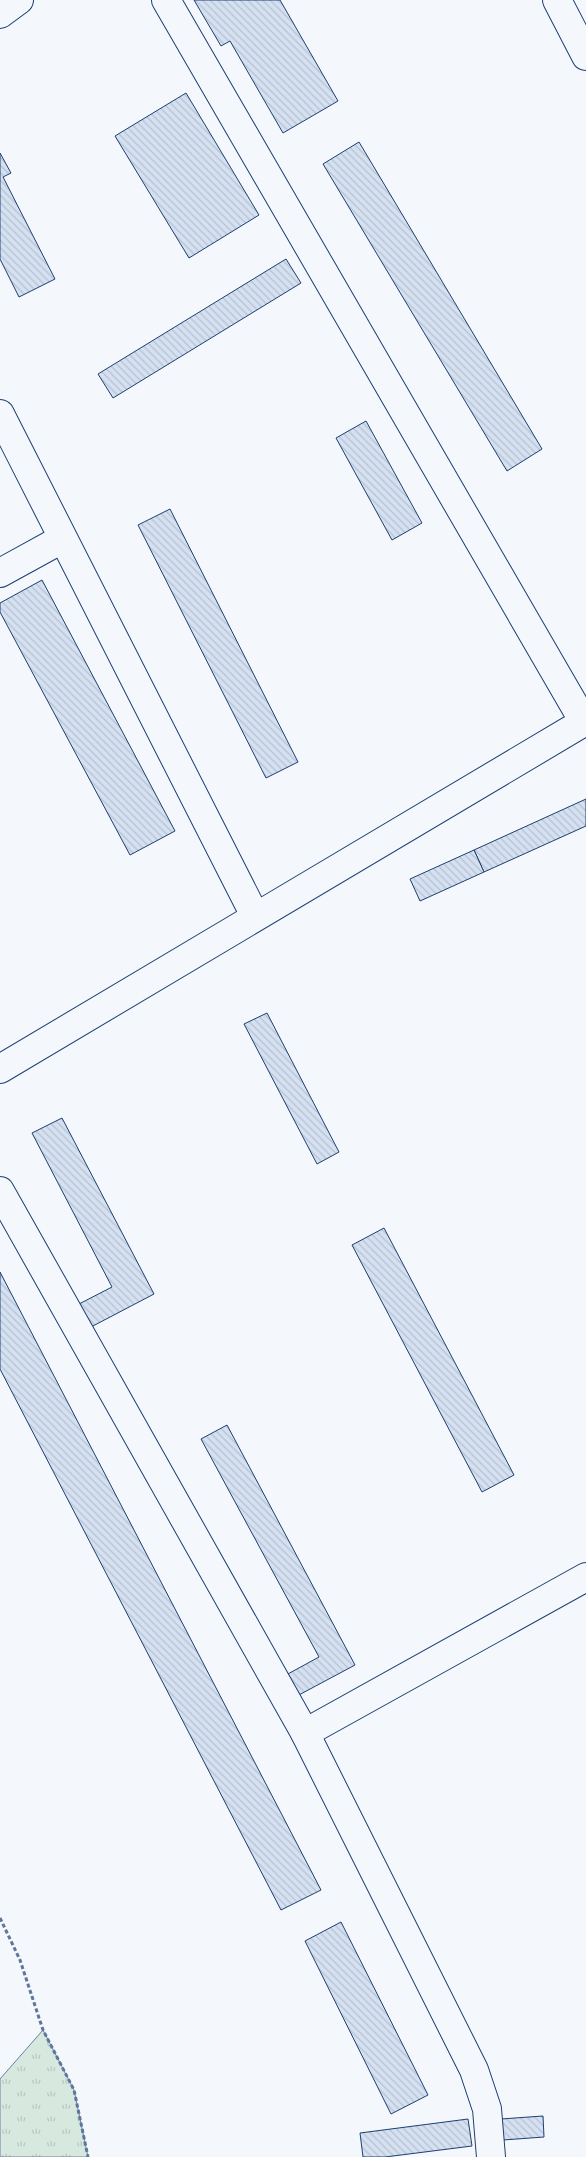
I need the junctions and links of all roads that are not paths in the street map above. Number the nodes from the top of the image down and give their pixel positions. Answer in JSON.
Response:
{"nodes":[{"id":1,"x":19,"y":0,"type":"edge"},
{"id":2,"x":166,"y":0,"type":"edge"},
{"id":3,"x":557,"y":0,"type":"edge"},
{"id":4,"x":0,"y":14,"type":"edge"},
{"id":5,"x":586,"y":56,"type":"edge"},
{"id":6,"x":0,"y":414,"type":"edge"},
{"id":7,"x":62,"y":539,"type":"junction"},
{"id":8,"x":0,"y":573,"type":"edge"},
{"id":9,"x":585,"y":723,"type":"edge"},
{"id":10,"x":255,"y":916,"type":"junction"},
{"id":11,"x":0,"y":1069,"type":"edge"},
{"id":12,"x":0,"y":1191,"type":"edge"},
{"id":13,"x":586,"y":1577,"type":"edge"},
{"id":14,"x":305,"y":1733,"type":"junction"},
{"id":15,"x":491,"y":2157,"type":"edge"}],
"edges":[{"from":1,"to":4,"type":"main road"},
{"from":2,"to":9,"type":"main road"},
{"from":3,"to":5,"type":"main road"},
{"from":6,"to":7,"type":"main road"},
{"from":7,"to":8,"type":"main road"},
{"from":7,"to":10,"type":"main road"},
{"from":9,"to":10,"type":"main road"},
{"from":10,"to":11,"type":"main road"},
{"from":12,"to":14,"type":"main road"},
{"from":13,"to":14,"type":"main road"},
{"from":14,"to":15,"type":"main road"}]}
